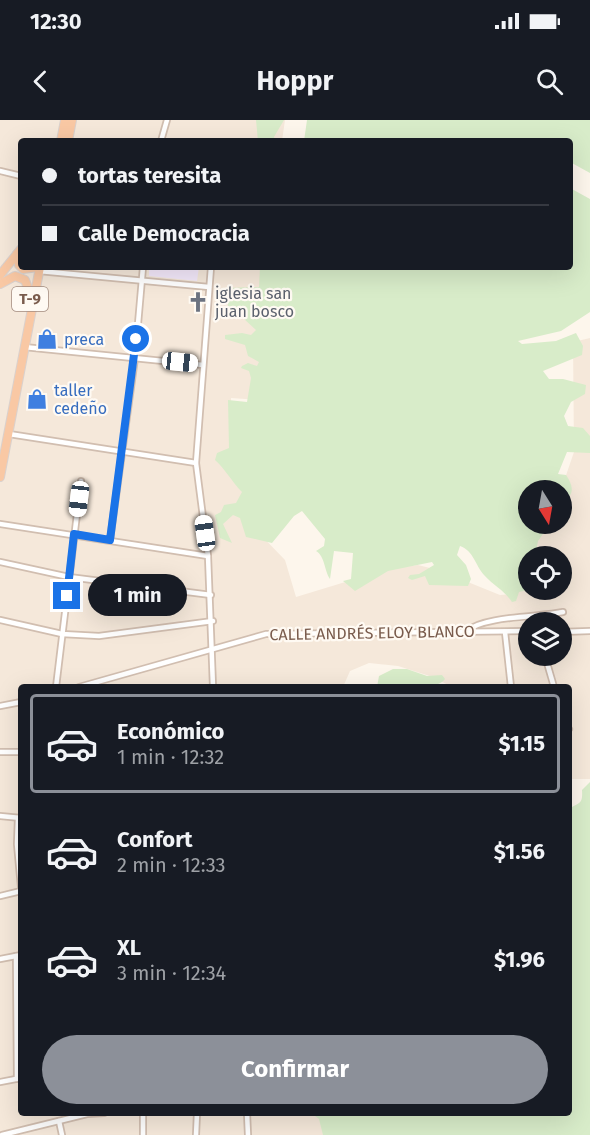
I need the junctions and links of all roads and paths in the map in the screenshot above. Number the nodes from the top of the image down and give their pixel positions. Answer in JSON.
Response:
{"nodes":[{"id":1,"x":65,"y":120,"type":"edge"},
{"id":2,"x":72,"y":120,"type":"edge"},
{"id":3,"x":167,"y":120,"type":"edge"},
{"id":4,"x":62,"y":138,"type":"edge"},
{"id":5,"x":69,"y":138,"type":"edge"},
{"id":6,"x":162,"y":138,"type":"edge"},
{"id":7,"x":0,"y":171,"type":"edge"},
{"id":8,"x":18,"y":175,"type":"edge"},
{"id":9,"x":18,"y":252,"type":"edge"},
{"id":10,"x":4,"y":264,"type":"edge"},
{"id":11,"x":39,"y":270,"type":"edge"},
{"id":12,"x":55,"y":270,"type":"edge"},
{"id":13,"x":143,"y":270,"type":"edge"},
{"id":14,"x":211,"y":270,"type":"edge"},
{"id":15,"x":0,"y":275,"type":"edge"},
{"id":16,"x":141,"y":281,"type":"junction"},
{"id":17,"x":0,"y":284,"type":"edge"},
{"id":18,"x":209,"y":286,"type":"junction"},
{"id":19,"x":24,"y":347,"type":"junction"},
{"id":20,"x":135,"y":358,"type":"junction"},
{"id":21,"x":203,"y":364,"type":"junction"},
{"id":22,"x":9,"y":434,"type":"junction"},
{"id":23,"x":121,"y":451,"type":"junction"},
{"id":24,"x":196,"y":463,"type":"junction"},
{"id":25,"x":0,"y":477,"type":"edge"},
{"id":26,"x":81,"y":481,"type":"dead end"},
{"id":27,"x":0,"y":524,"type":"edge"},
{"id":28,"x":74,"y":534,"type":"junction"},
{"id":29,"x":110,"y":540,"type":"junction"},
{"id":30,"x":208,"y":556,"type":"junction"},
{"id":31,"x":0,"y":562,"type":"edge"},
{"id":32,"x":69,"y":577,"type":"junction"},
{"id":33,"x":211,"y":595,"type":"junction"},
{"id":34,"x":0,"y":620,"type":"edge"},
{"id":35,"x":518,"y":620,"type":"edge"},
{"id":36,"x":213,"y":621,"type":"junction"},
{"id":37,"x":467,"y":631,"type":"junction"},
{"id":38,"x":518,"y":631,"type":"edge"},
{"id":39,"x":590,"y":631,"type":"edge"},
{"id":40,"x":505,"y":632,"type":"junction"},
{"id":41,"x":572,"y":632,"type":"edge"},
{"id":42,"x":62,"y":634,"type":"junction"},
{"id":43,"x":214,"y":650,"type":"junction"},
{"id":44,"x":548,"y":666,"type":"edge"},
{"id":45,"x":109,"y":679,"type":"junction"},
{"id":46,"x":56,"y":684,"type":"edge"},
{"id":47,"x":90,"y":684,"type":"edge"},
{"id":48,"x":110,"y":684,"type":"edge"},
{"id":49,"x":213,"y":684,"type":"edge"},
{"id":50,"x":511,"y":684,"type":"edge"},
{"id":51,"x":553,"y":684,"type":"edge"},
{"id":52,"x":18,"y":703,"type":"edge"},
{"id":53,"x":0,"y":706,"type":"edge"},
{"id":54,"x":0,"y":752,"type":"edge"},
{"id":55,"x":18,"y":752,"type":"edge"},
{"id":56,"x":0,"y":816,"type":"edge"},
{"id":57,"x":18,"y":818,"type":"edge"},
{"id":58,"x":18,"y":835,"type":"edge"},
{"id":59,"x":18,"y":855,"type":"edge"},
{"id":60,"x":18,"y":890,"type":"edge"},
{"id":61,"x":0,"y":896,"type":"edge"},
{"id":62,"x":18,"y":956,"type":"edge"},
{"id":63,"x":0,"y":958,"type":"edge"},
{"id":64,"x":18,"y":1078,"type":"edge"},
{"id":65,"x":0,"y":1082,"type":"edge"},
{"id":66,"x":79,"y":1116,"type":"edge"},
{"id":67,"x":142,"y":1116,"type":"edge"},
{"id":68,"x":197,"y":1116,"type":"edge"},
{"id":69,"x":247,"y":1116,"type":"edge"},
{"id":70,"x":58,"y":1121,"type":"junction"},
{"id":71,"x":2,"y":1135,"type":"edge"},
{"id":72,"x":62,"y":1135,"type":"edge"},
{"id":73,"x":143,"y":1135,"type":"edge"},
{"id":74,"x":196,"y":1135,"type":"edge"},
{"id":75,"x":248,"y":1135,"type":"edge"}],
"edges":[{"from":1,"to":4,"type":"highway"},
{"from":2,"to":5,"type":"highway"},
{"from":3,"to":6,"type":"street"},
{"from":7,"to":8,"type":"street"},
{"from":9,"to":10,"type":"highway","number":"T-9"},
{"from":10,"to":15,"type":"highway","number":"T-9"},
{"from":11,"to":19,"type":"highway","number":"T-9"},
{"from":12,"to":16,"type":"street"},
{"from":13,"to":16,"type":"street"},
{"from":14,"to":18,"type":"street"},
{"from":16,"to":18,"type":"street"},
{"from":16,"to":20,"type":"street"},
{"from":17,"to":19,"type":"highway","number":"T-9"},
{"from":18,"to":21,"type":"street"},
{"from":19,"to":20,"type":"street"},
{"from":19,"to":22,"type":"highway","number":"T-9"},
{"from":20,"to":21,"type":"street"},
{"from":20,"to":23,"type":"street"},
{"from":21,"to":24,"type":"street"},
{"from":22,"to":23,"type":"street"},
{"from":22,"to":25,"type":"highway","number":"T-9"},
{"from":23,"to":24,"type":"street"},
{"from":23,"to":29,"type":"street"},
{"from":24,"to":30,"type":"street"},
{"from":26,"to":28,"type":"street"},
{"from":27,"to":28,"type":"street"},
{"from":28,"to":29,"type":"street"},
{"from":28,"to":32,"type":"street"},
{"from":29,"to":30,"type":"street"},
{"from":30,"to":33,"type":"street"},
{"from":31,"to":32,"type":"street"},
{"from":32,"to":33,"type":"street"},
{"from":32,"to":42,"type":"street"},
{"from":33,"to":36,"type":"street"},
{"from":34,"to":42,"type":"street"},
{"from":35,"to":37,"type":"street"},
{"from":36,"to":42,"type":"street"},
{"from":36,"to":43,"type":"street"},
{"from":37,"to":40,"type":"street","name":"CALLE ANDRÉS ELOY BLANCO"},
{"from":37,"to":43,"type":"street","name":"CALLE ANDRÉS ELOY BLANCO"},
{"from":38,"to":40,"type":"street","name":"CALLE ANDRÉS ELOY BLANCO"},
{"from":39,"to":41,"type":"street"},
{"from":40,"to":50,"type":"street"},
{"from":42,"to":46,"type":"street"},
{"from":43,"to":45,"type":"street","name":"CALLE ANDRÉS ELOY BLANCO"},
{"from":43,"to":49,"type":"street"},
{"from":44,"to":51,"type":"street"},
{"from":45,"to":47,"type":"street","name":"CALLE ANDRÉS ELOY BLANCO"},
{"from":45,"to":48,"type":"street"},
{"from":52,"to":53,"type":"street"},
{"from":54,"to":55,"type":"street"},
{"from":56,"to":57,"type":"street"},
{"from":58,"to":59,"type":"street"},
{"from":60,"to":61,"type":"street"},
{"from":62,"to":63,"type":"street"},
{"from":64,"to":65,"type":"street"},
{"from":66,"to":70,"type":"street"},
{"from":67,"to":73,"type":"street"},
{"from":68,"to":74,"type":"street"},
{"from":69,"to":75,"type":"street"},
{"from":70,"to":71,"type":"street"},
{"from":70,"to":72,"type":"street"}]}
